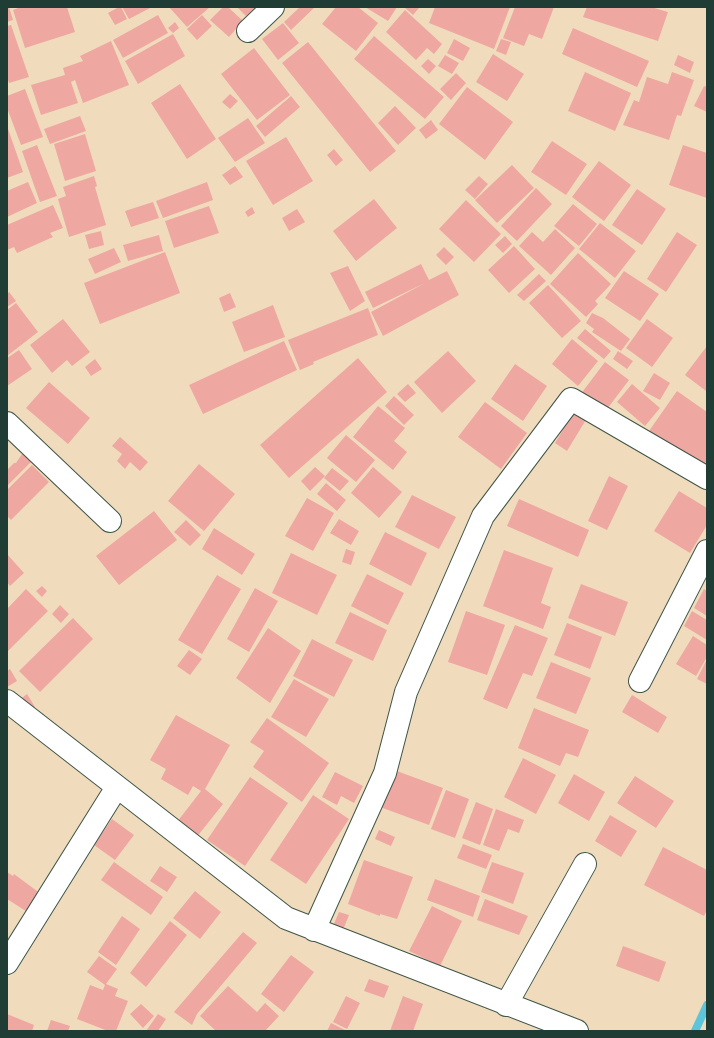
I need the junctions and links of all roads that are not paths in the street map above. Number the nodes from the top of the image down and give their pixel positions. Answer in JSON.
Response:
{"nodes":[{"id":1,"x":273,"y":7,"type":"edge"},
{"id":2,"x":248,"y":31,"type":"dead end"},
{"id":3,"x":7,"y":423,"type":"edge"},
{"id":4,"x":707,"y":478,"type":"edge"},
{"id":5,"x":110,"y":521,"type":"dead end"},
{"id":6,"x":707,"y":551,"type":"edge"},
{"id":7,"x":640,"y":681,"type":"dead end"},
{"id":8,"x":7,"y":701,"type":"edge"},
{"id":9,"x":117,"y":787,"type":"junction"},
{"id":10,"x":585,"y":864,"type":"dead end"},
{"id":11,"x":314,"y":930,"type":"junction"},
{"id":12,"x":7,"y":963,"type":"edge"},
{"id":13,"x":506,"y":1005,"type":"junction"},
{"id":14,"x":577,"y":1031,"type":"edge"}],
"edges":[{"from":1,"to":2,"type":"street"},
{"from":3,"to":5,"type":"street"},
{"from":4,"to":11,"type":"street"},
{"from":6,"to":7,"type":"street"},
{"from":8,"to":9,"type":"street"},
{"from":9,"to":11,"type":"street"},
{"from":9,"to":12,"type":"street"},
{"from":10,"to":13,"type":"street"},
{"from":11,"to":13,"type":"street"},
{"from":13,"to":14,"type":"street"}]}
